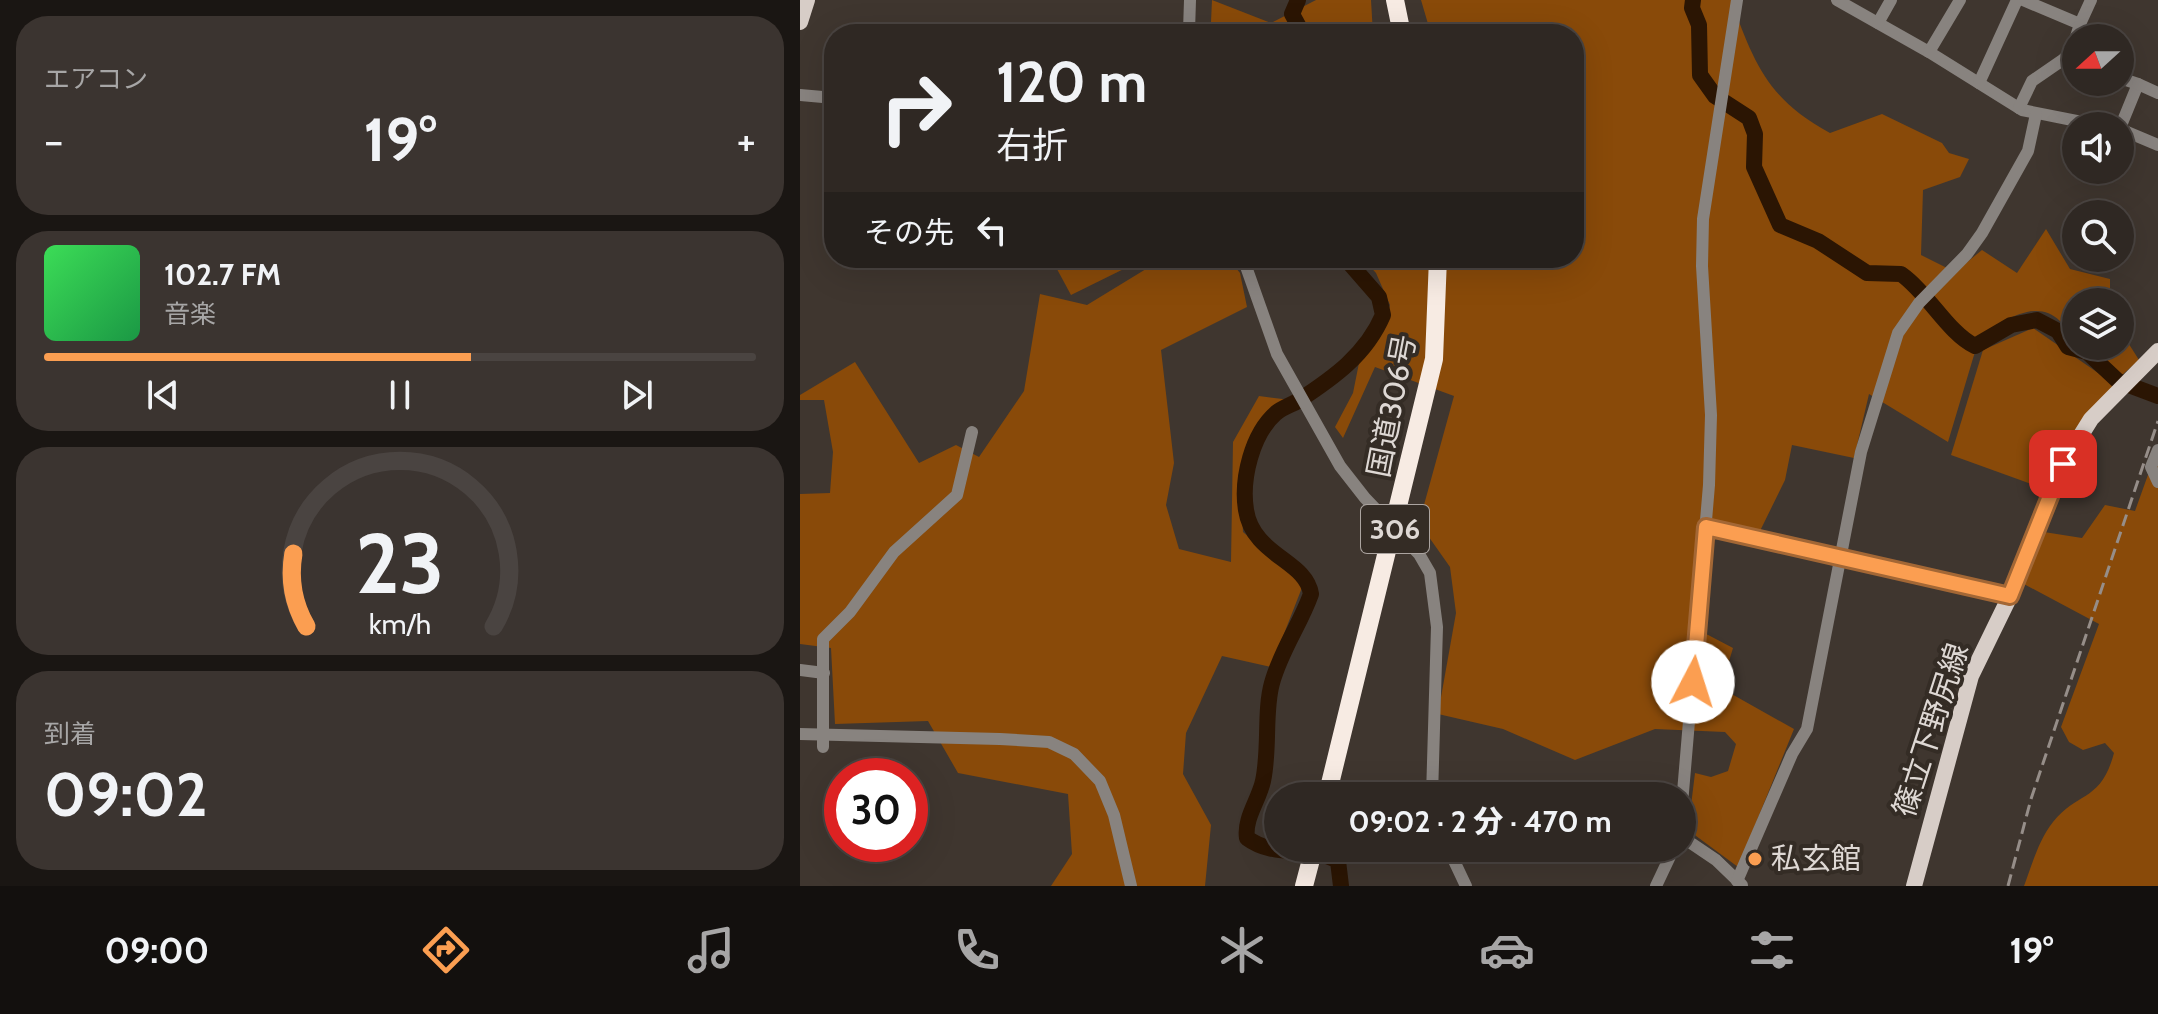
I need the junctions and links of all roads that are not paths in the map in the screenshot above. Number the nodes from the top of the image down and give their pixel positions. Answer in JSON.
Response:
{"nodes":[{"id":1,"x":807,"y":0,"type":"edge"},
{"id":2,"x":1190,"y":0,"type":"edge"},
{"id":3,"x":1395,"y":0,"type":"edge"},
{"id":4,"x":1737,"y":0,"type":"edge"},
{"id":5,"x":1837,"y":0,"type":"edge"},
{"id":6,"x":1891,"y":0,"type":"edge"},
{"id":7,"x":1960,"y":0,"type":"edge"},
{"id":8,"x":2017,"y":0,"type":"edge"},
{"id":9,"x":2023,"y":0,"type":"edge"},
{"id":10,"x":2091,"y":0,"type":"edge"},
{"id":11,"x":800,"y":22,"type":"edge"},
{"id":12,"x":1878,"y":23,"type":"junction"},
{"id":13,"x":1189,"y":24,"type":"edge"},
{"id":14,"x":1400,"y":24,"type":"edge"},
{"id":15,"x":2080,"y":24,"type":"joint"},
{"id":16,"x":1929,"y":52,"type":"junction"},
{"id":17,"x":2062,"y":65,"type":"edge"},
{"id":18,"x":1979,"y":83,"type":"junction"},
{"id":19,"x":2134,"y":83,"type":"edge"},
{"id":20,"x":2138,"y":84,"type":"junction"},
{"id":21,"x":2158,"y":93,"type":"edge"},
{"id":22,"x":800,"y":95,"type":"edge"},
{"id":23,"x":824,"y":97,"type":"edge"},
{"id":24,"x":2019,"y":108,"type":"junction"},
{"id":25,"x":2127,"y":112,"type":"edge"},
{"id":26,"x":2036,"y":114,"type":"junction"},
{"id":27,"x":2062,"y":119,"type":"edge"},
{"id":28,"x":2134,"y":134,"type":"edge"},
{"id":29,"x":2158,"y":145,"type":"edge"},
{"id":30,"x":1247,"y":268,"type":"edge"},
{"id":31,"x":1438,"y":268,"type":"edge"},
{"id":32,"x":2158,"y":351,"type":"edge"},
{"id":33,"x":972,"y":432,"type":"dead end"},
{"id":34,"x":2158,"y":450,"type":"edge"},
{"id":35,"x":2158,"y":482,"type":"edge"},
{"id":36,"x":1706,"y":527,"type":"junction"},
{"id":37,"x":1395,"y":529,"type":"junction"},
{"id":38,"x":1839,"y":559,"type":"junction"},
{"id":39,"x":2010,"y":596,"type":"junction"},
{"id":40,"x":800,"y":670,"type":"edge"},
{"id":41,"x":824,"y":673,"type":"junction"},
{"id":42,"x":800,"y":734,"type":"edge"},
{"id":43,"x":824,"y":741,"type":"junction"},
{"id":44,"x":1331,"y":782,"type":"edge"},
{"id":45,"x":1432,"y":782,"type":"edge"},
{"id":46,"x":1684,"y":782,"type":"edge"},
{"id":47,"x":1696,"y":846,"type":"edge"},
{"id":48,"x":1310,"y":862,"type":"edge"},
{"id":49,"x":1455,"y":862,"type":"edge"},
{"id":50,"x":1667,"y":862,"type":"edge"},
{"id":51,"x":1740,"y":883,"type":"edge"},
{"id":52,"x":1304,"y":885,"type":"edge"},
{"id":53,"x":1131,"y":886,"type":"edge"},
{"id":54,"x":1466,"y":886,"type":"edge"},
{"id":55,"x":1656,"y":886,"type":"edge"},
{"id":56,"x":1914,"y":886,"type":"edge"}],
"edges":[{"from":1,"to":11,"type":"main road"},
{"from":2,"to":13,"type":"street"},
{"from":3,"to":14,"type":"highway"},
{"from":4,"to":36,"type":"street"},
{"from":5,"to":12,"type":"street"},
{"from":6,"to":12,"type":"street"},
{"from":7,"to":16,"type":"street"},
{"from":8,"to":18,"type":"street"},
{"from":9,"to":15,"type":"street"},
{"from":10,"to":15,"type":"street"},
{"from":12,"to":16,"type":"street"},
{"from":16,"to":18,"type":"street"},
{"from":17,"to":24,"type":"street"},
{"from":18,"to":24,"type":"street"},
{"from":19,"to":20,"type":"street"},
{"from":20,"to":21,"type":"street"},
{"from":20,"to":25,"type":"street"},
{"from":22,"to":23,"type":"street"},
{"from":24,"to":26,"type":"street"},
{"from":26,"to":27,"type":"street"},
{"from":26,"to":38,"type":"street"},
{"from":28,"to":29,"type":"street"},
{"from":30,"to":37,"type":"street"},
{"from":31,"to":37,"type":"highway","name":"国道306号","number":"306"},
{"from":32,"to":39,"type":"main road","name":"篠立下野尻線"},
{"from":33,"to":41,"type":"street"},
{"from":34,"to":35,"type":"street"},
{"from":36,"to":38,"type":"street"},
{"from":36,"to":46,"type":"street"},
{"from":37,"to":44,"type":"highway","name":"国道306号","number":"306"},
{"from":37,"to":45,"type":"street"},
{"from":38,"to":39,"type":"street"},
{"from":38,"to":51,"type":"street"},
{"from":39,"to":56,"type":"main road","name":"篠立下野尻線"},
{"from":40,"to":41,"type":"street"},
{"from":41,"to":43,"type":"street"},
{"from":42,"to":43,"type":"street"},
{"from":43,"to":53,"type":"street"},
{"from":47,"to":51,"type":"street"},
{"from":48,"to":52,"type":"highway"},
{"from":49,"to":54,"type":"street"},
{"from":50,"to":55,"type":"street"}]}
